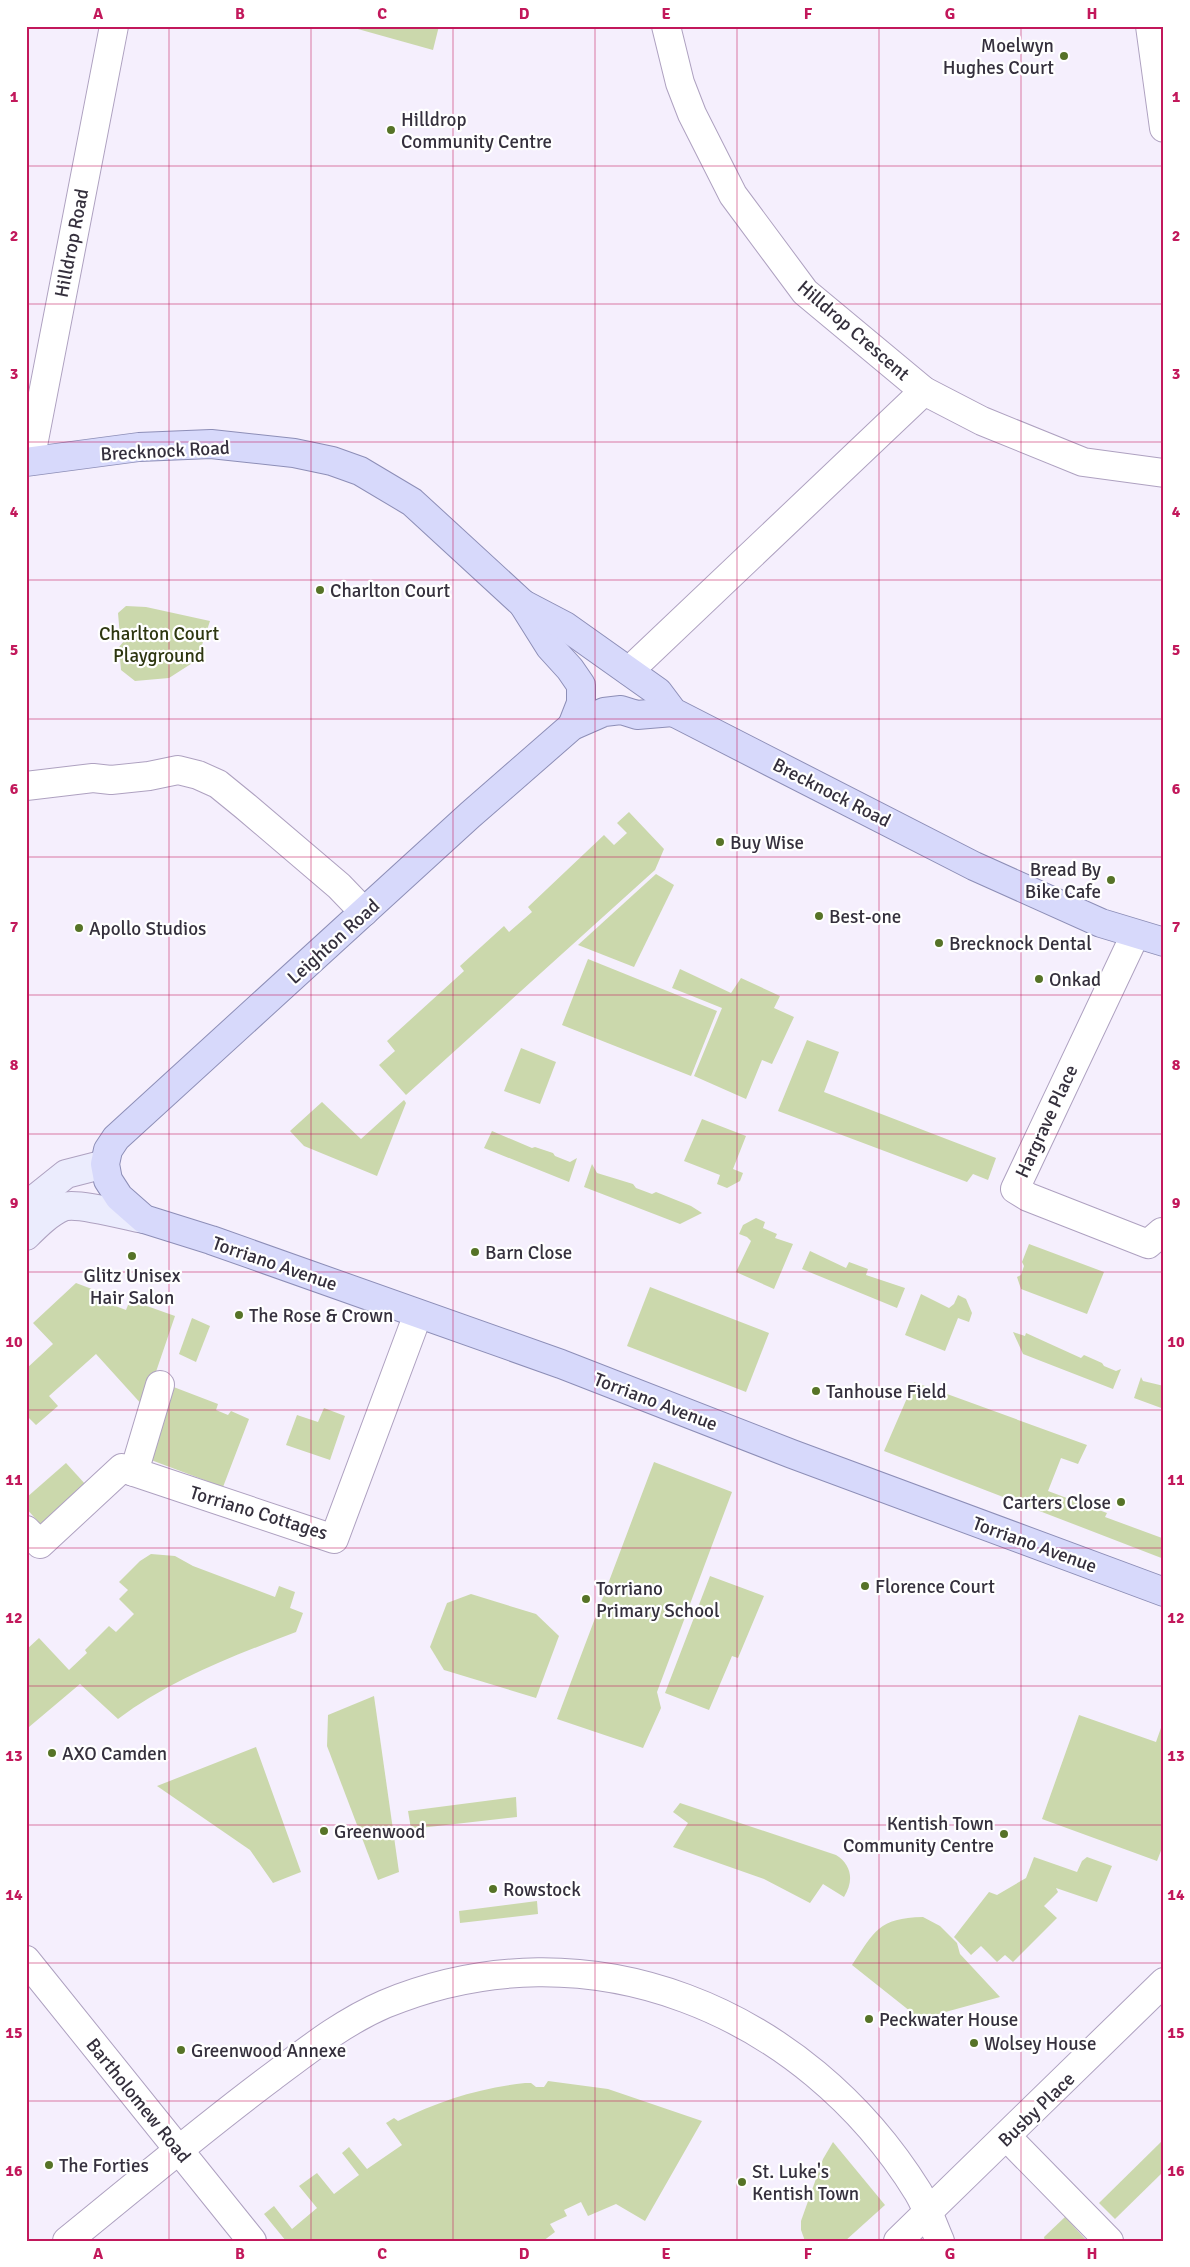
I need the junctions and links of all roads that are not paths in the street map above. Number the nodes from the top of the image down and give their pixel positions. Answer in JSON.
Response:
{"nodes":[{"id":1,"x":114,"y":26,"type":"edge"},
{"id":2,"x":666,"y":26,"type":"edge"},
{"id":3,"x":1150,"y":26,"type":"edge"},
{"id":4,"x":1164,"y":128,"type":"edge"},
{"id":5,"x":924,"y":392,"type":"junction"},
{"id":6,"x":28,"y":461,"type":"edge"},
{"id":7,"x":1164,"y":473,"type":"edge"},
{"id":8,"x":523,"y":604,"type":"junction"},
{"id":9,"x":629,"y":671,"type":"junction"},
{"id":10,"x":673,"y":712,"type":"junction"},
{"id":11,"x":572,"y":726,"type":"junction"},
{"id":12,"x":26,"y":786,"type":"edge"},
{"id":13,"x":364,"y":912,"type":"junction"},
{"id":14,"x":1135,"y":935,"type":"junction"},
{"id":15,"x":1164,"y":942,"type":"edge"},
{"id":16,"x":105,"y":1164,"type":"junction"},
{"id":17,"x":31,"y":1193,"type":"edge"},
{"id":18,"x":144,"y":1219,"type":"junction"},
{"id":19,"x":1162,"y":1232,"type":"dead end"},
{"id":20,"x":26,"y":1236,"type":"edge"},
{"id":21,"x":418,"y":1314,"type":"junction"},
{"id":22,"x":160,"y":1385,"type":"dead end"},
{"id":23,"x":134,"y":1472,"type":"junction"},
{"id":24,"x":31,"y":1544,"type":"edge"},
{"id":25,"x":1164,"y":1592,"type":"edge"},
{"id":26,"x":26,"y":1960,"type":"edge"},
{"id":27,"x":1164,"y":1982,"type":"edge"},
{"id":28,"x":1007,"y":2137,"type":"junction"},
{"id":29,"x":179,"y":2151,"type":"junction"},
{"id":30,"x":928,"y":2213,"type":"junction"},
{"id":31,"x":67,"y":2241,"type":"edge"},
{"id":32,"x":252,"y":2241,"type":"edge"},
{"id":33,"x":898,"y":2241,"type":"edge"},
{"id":34,"x":940,"y":2241,"type":"edge"},
{"id":35,"x":1109,"y":2241,"type":"edge"}],
"edges":[{"from":1,"to":6,"type":"street","name":"Hilldrop Road"},
{"from":2,"to":5,"type":"street","name":"Hilldrop Crescent"},
{"from":3,"to":4,"type":"street"},
{"from":5,"to":7,"type":"street","name":"Hilldrop Crescent"},
{"from":5,"to":9,"type":"street","name":"Hilldrop Crescent"},
{"from":6,"to":8,"type":"main road","name":"Brecknock Road"},
{"from":8,"to":9,"type":"main road","name":"Brecknock Road"},
{"from":8,"to":11,"type":"main road","name":"Brecknock Road"},
{"from":9,"to":10,"type":"main road","name":"Brecknock Road"},
{"from":10,"to":11,"type":"main road"},
{"from":10,"to":14,"type":"main road","name":"Brecknock Road"},
{"from":11,"to":13,"type":"main road","name":"Leighton Road"},
{"from":12,"to":13,"type":"street"},
{"from":13,"to":16,"type":"main road","name":"Leighton Road"},
{"from":14,"to":15,"type":"main road","name":"Brecknock Road"},
{"from":14,"to":19,"type":"street","name":"Hargrave Place"},
{"from":16,"to":17,"type":"street"},
{"from":16,"to":18,"type":"main road"},
{"from":18,"to":20,"type":"street"},
{"from":18,"to":21,"type":"main road","name":"Torriano Avenue"},
{"from":21,"to":23,"type":"street","name":"Torriano Cottages"},
{"from":21,"to":25,"type":"main road","name":"Torriano Avenue"},
{"from":22,"to":23,"type":"street"},
{"from":23,"to":24,"type":"street"},
{"from":26,"to":29,"type":"street","name":"Bartholomew Road"},
{"from":27,"to":28,"type":"street","name":"Busby Place"},
{"from":28,"to":30,"type":"street","name":"Busby Place"},
{"from":28,"to":35,"type":"street"},
{"from":29,"to":30,"type":"street"},
{"from":29,"to":31,"type":"street"},
{"from":29,"to":32,"type":"street","name":"Bartholomew Road"},
{"from":30,"to":33,"type":"street","name":"Busby Place"},
{"from":30,"to":34,"type":"street"}]}
